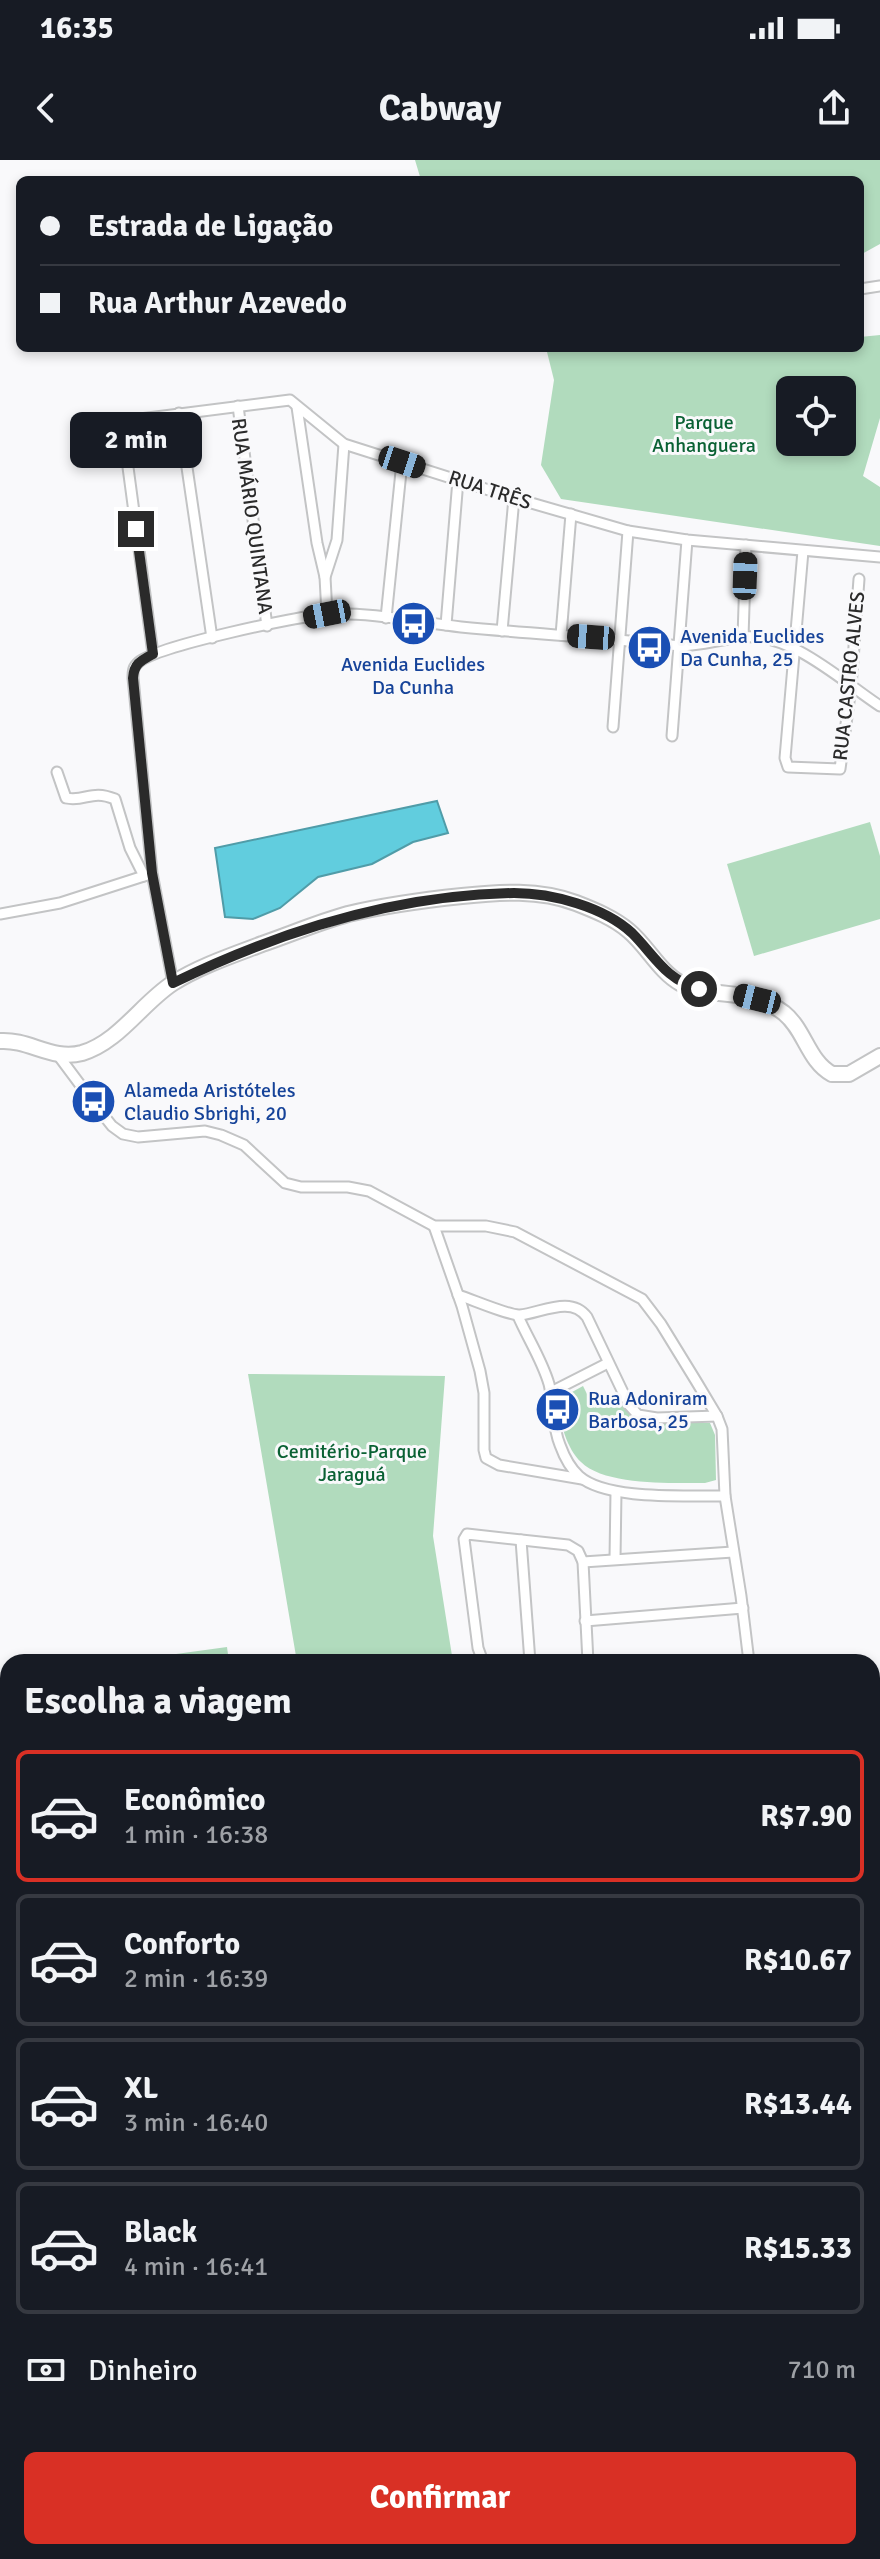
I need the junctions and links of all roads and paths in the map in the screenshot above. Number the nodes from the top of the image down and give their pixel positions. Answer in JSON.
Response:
{"nodes":[{"id":1,"x":238,"y":406,"type":"junction"},
{"id":2,"x":297,"y":407,"type":"junction"},
{"id":3,"x":179,"y":413,"type":"junction"},
{"id":4,"x":344,"y":444,"type":"junction"},
{"id":5,"x":402,"y":462,"type":"junction"},
{"id":6,"x":458,"y":480,"type":"junction"},
{"id":7,"x":514,"y":498,"type":"junction"},
{"id":8,"x":571,"y":514,"type":"junction"},
{"id":9,"x":628,"y":531,"type":"junction"},
{"id":10,"x":687,"y":540,"type":"junction"},
{"id":11,"x":746,"y":545,"type":"junction"},
{"id":12,"x":803,"y":551,"type":"junction"},
{"id":13,"x":880,"y":557,"type":"edge"},
{"id":14,"x":325,"y":577,"type":"junction"},
{"id":15,"x":859,"y":579,"type":"dead end"},
{"id":16,"x":327,"y":614,"type":"junction"},
{"id":17,"x":386,"y":618,"type":"junction"},
{"id":18,"x":446,"y":625,"type":"junction"},
{"id":19,"x":267,"y":626,"type":"junction"},
{"id":20,"x":502,"y":631,"type":"junction"},
{"id":21,"x":561,"y":635,"type":"junction"},
{"id":22,"x":743,"y":637,"type":"junction"},
{"id":23,"x":212,"y":638,"type":"junction"},
{"id":24,"x":620,"y":639,"type":"junction"},
{"id":25,"x":681,"y":646,"type":"junction"},
{"id":26,"x":796,"y":649,"type":"junction"},
{"id":27,"x":153,"y":654,"type":"junction"},
{"id":28,"x":851,"y":687,"type":"junction"},
{"id":29,"x":880,"y":706,"type":"edge"},
{"id":30,"x":613,"y":727,"type":"dead end"},
{"id":31,"x":672,"y":736,"type":"dead end"},
{"id":32,"x":57,"y":772,"type":"dead end"},
{"id":33,"x":148,"y":874,"type":"junction"},
{"id":34,"x":0,"y":914,"type":"edge"},
{"id":35,"x":173,"y":983,"type":"junction"},
{"id":36,"x":0,"y":1041,"type":"edge"},
{"id":37,"x":58,"y":1055,"type":"junction"},
{"id":38,"x":880,"y":1056,"type":"edge"},
{"id":39,"x":434,"y":1226,"type":"junction"},
{"id":40,"x":458,"y":1295,"type":"junction"},
{"id":41,"x":518,"y":1316,"type":"junction"},
{"id":42,"x":608,"y":1363,"type":"junction"},
{"id":43,"x":551,"y":1392,"type":"junction"},
{"id":44,"x":717,"y":1416,"type":"junction"},
{"id":45,"x":582,"y":1479,"type":"junction"},
{"id":46,"x":616,"y":1492,"type":"junction"},
{"id":47,"x":725,"y":1496,"type":"junction"},
{"id":48,"x":521,"y":1540,"type":"junction"},
{"id":49,"x":733,"y":1552,"type":"junction"},
{"id":50,"x":615,"y":1559,"type":"junction"},
{"id":51,"x":583,"y":1562,"type":"junction"},
{"id":52,"x":743,"y":1608,"type":"junction"},
{"id":53,"x":585,"y":1621,"type":"junction"},
{"id":54,"x":480,"y":1654,"type":"edge"},
{"id":55,"x":529,"y":1654,"type":"edge"},
{"id":56,"x":587,"y":1654,"type":"edge"},
{"id":57,"x":748,"y":1654,"type":"edge"}],
"edges":[{"from":1,"to":2,"type":"street"},
{"from":1,"to":3,"type":"street"},
{"from":1,"to":19,"type":"street","name":"RUA MÁRIO QUINTANA"},
{"from":2,"to":4,"type":"street","name":"RUA TRÊS"},
{"from":2,"to":14,"type":"street"},
{"from":3,"to":23,"type":"street"},
{"from":3,"to":27,"type":"street"},
{"from":4,"to":5,"type":"street","name":"RUA TRÊS"},
{"from":4,"to":14,"type":"street"},
{"from":5,"to":6,"type":"street","name":"RUA TRÊS"},
{"from":5,"to":17,"type":"street"},
{"from":6,"to":7,"type":"street","name":"RUA TRÊS"},
{"from":6,"to":18,"type":"street"},
{"from":7,"to":8,"type":"street","name":"RUA TRÊS"},
{"from":7,"to":20,"type":"street"},
{"from":8,"to":9,"type":"street","name":"RUA TRÊS"},
{"from":8,"to":21,"type":"street"},
{"from":9,"to":10,"type":"street","name":"RUA TRÊS"},
{"from":9,"to":24,"type":"street"},
{"from":10,"to":11,"type":"street","name":"RUA TRÊS"},
{"from":10,"to":25,"type":"street"},
{"from":11,"to":12,"type":"street","name":"RUA TRÊS"},
{"from":11,"to":22,"type":"street"},
{"from":12,"to":13,"type":"street","name":"RUA TRÊS"},
{"from":12,"to":26,"type":"street"},
{"from":14,"to":16,"type":"street"},
{"from":15,"to":28,"type":"street","name":"RUA CASTRO ALVES"},
{"from":16,"to":17,"type":"street"},
{"from":16,"to":19,"type":"street"},
{"from":17,"to":18,"type":"street"},
{"from":18,"to":20,"type":"street"},
{"from":19,"to":23,"type":"street"},
{"from":20,"to":21,"type":"street"},
{"from":21,"to":24,"type":"street"},
{"from":22,"to":25,"type":"street"},
{"from":22,"to":26,"type":"street"},
{"from":23,"to":27,"type":"street"},
{"from":24,"to":25,"type":"street"},
{"from":24,"to":30,"type":"street"},
{"from":25,"to":31,"type":"street"},
{"from":26,"to":28,"type":"street"},
{"from":26,"to":28,"type":"street","name":"RUA CASTRO ALVES"},
{"from":27,"to":33,"type":"street"},
{"from":28,"to":29,"type":"street"},
{"from":32,"to":33,"type":"street"},
{"from":33,"to":34,"type":"street"},
{"from":33,"to":35,"type":"street"},
{"from":35,"to":37,"type":"main road"},
{"from":35,"to":38,"type":"main road"},
{"from":36,"to":37,"type":"main road"},
{"from":37,"to":39,"type":"street"},
{"from":39,"to":40,"type":"street"},
{"from":39,"to":44,"type":"street"},
{"from":40,"to":41,"type":"street"},
{"from":40,"to":45,"type":"street"},
{"from":41,"to":42,"type":"street"},
{"from":41,"to":43,"type":"street"},
{"from":42,"to":43,"type":"street"},
{"from":42,"to":44,"type":"street"},
{"from":43,"to":45,"type":"street"},
{"from":44,"to":47,"type":"street"},
{"from":45,"to":46,"type":"street"},
{"from":46,"to":47,"type":"street"},
{"from":46,"to":50,"type":"street"},
{"from":47,"to":49,"type":"street"},
{"from":48,"to":51,"type":"street"},
{"from":48,"to":54,"type":"street"},
{"from":48,"to":55,"type":"street"},
{"from":49,"to":50,"type":"street"},
{"from":49,"to":52,"type":"street"},
{"from":50,"to":51,"type":"street"},
{"from":51,"to":53,"type":"street"},
{"from":52,"to":53,"type":"street"},
{"from":52,"to":57,"type":"street"},
{"from":53,"to":56,"type":"street"}]}
